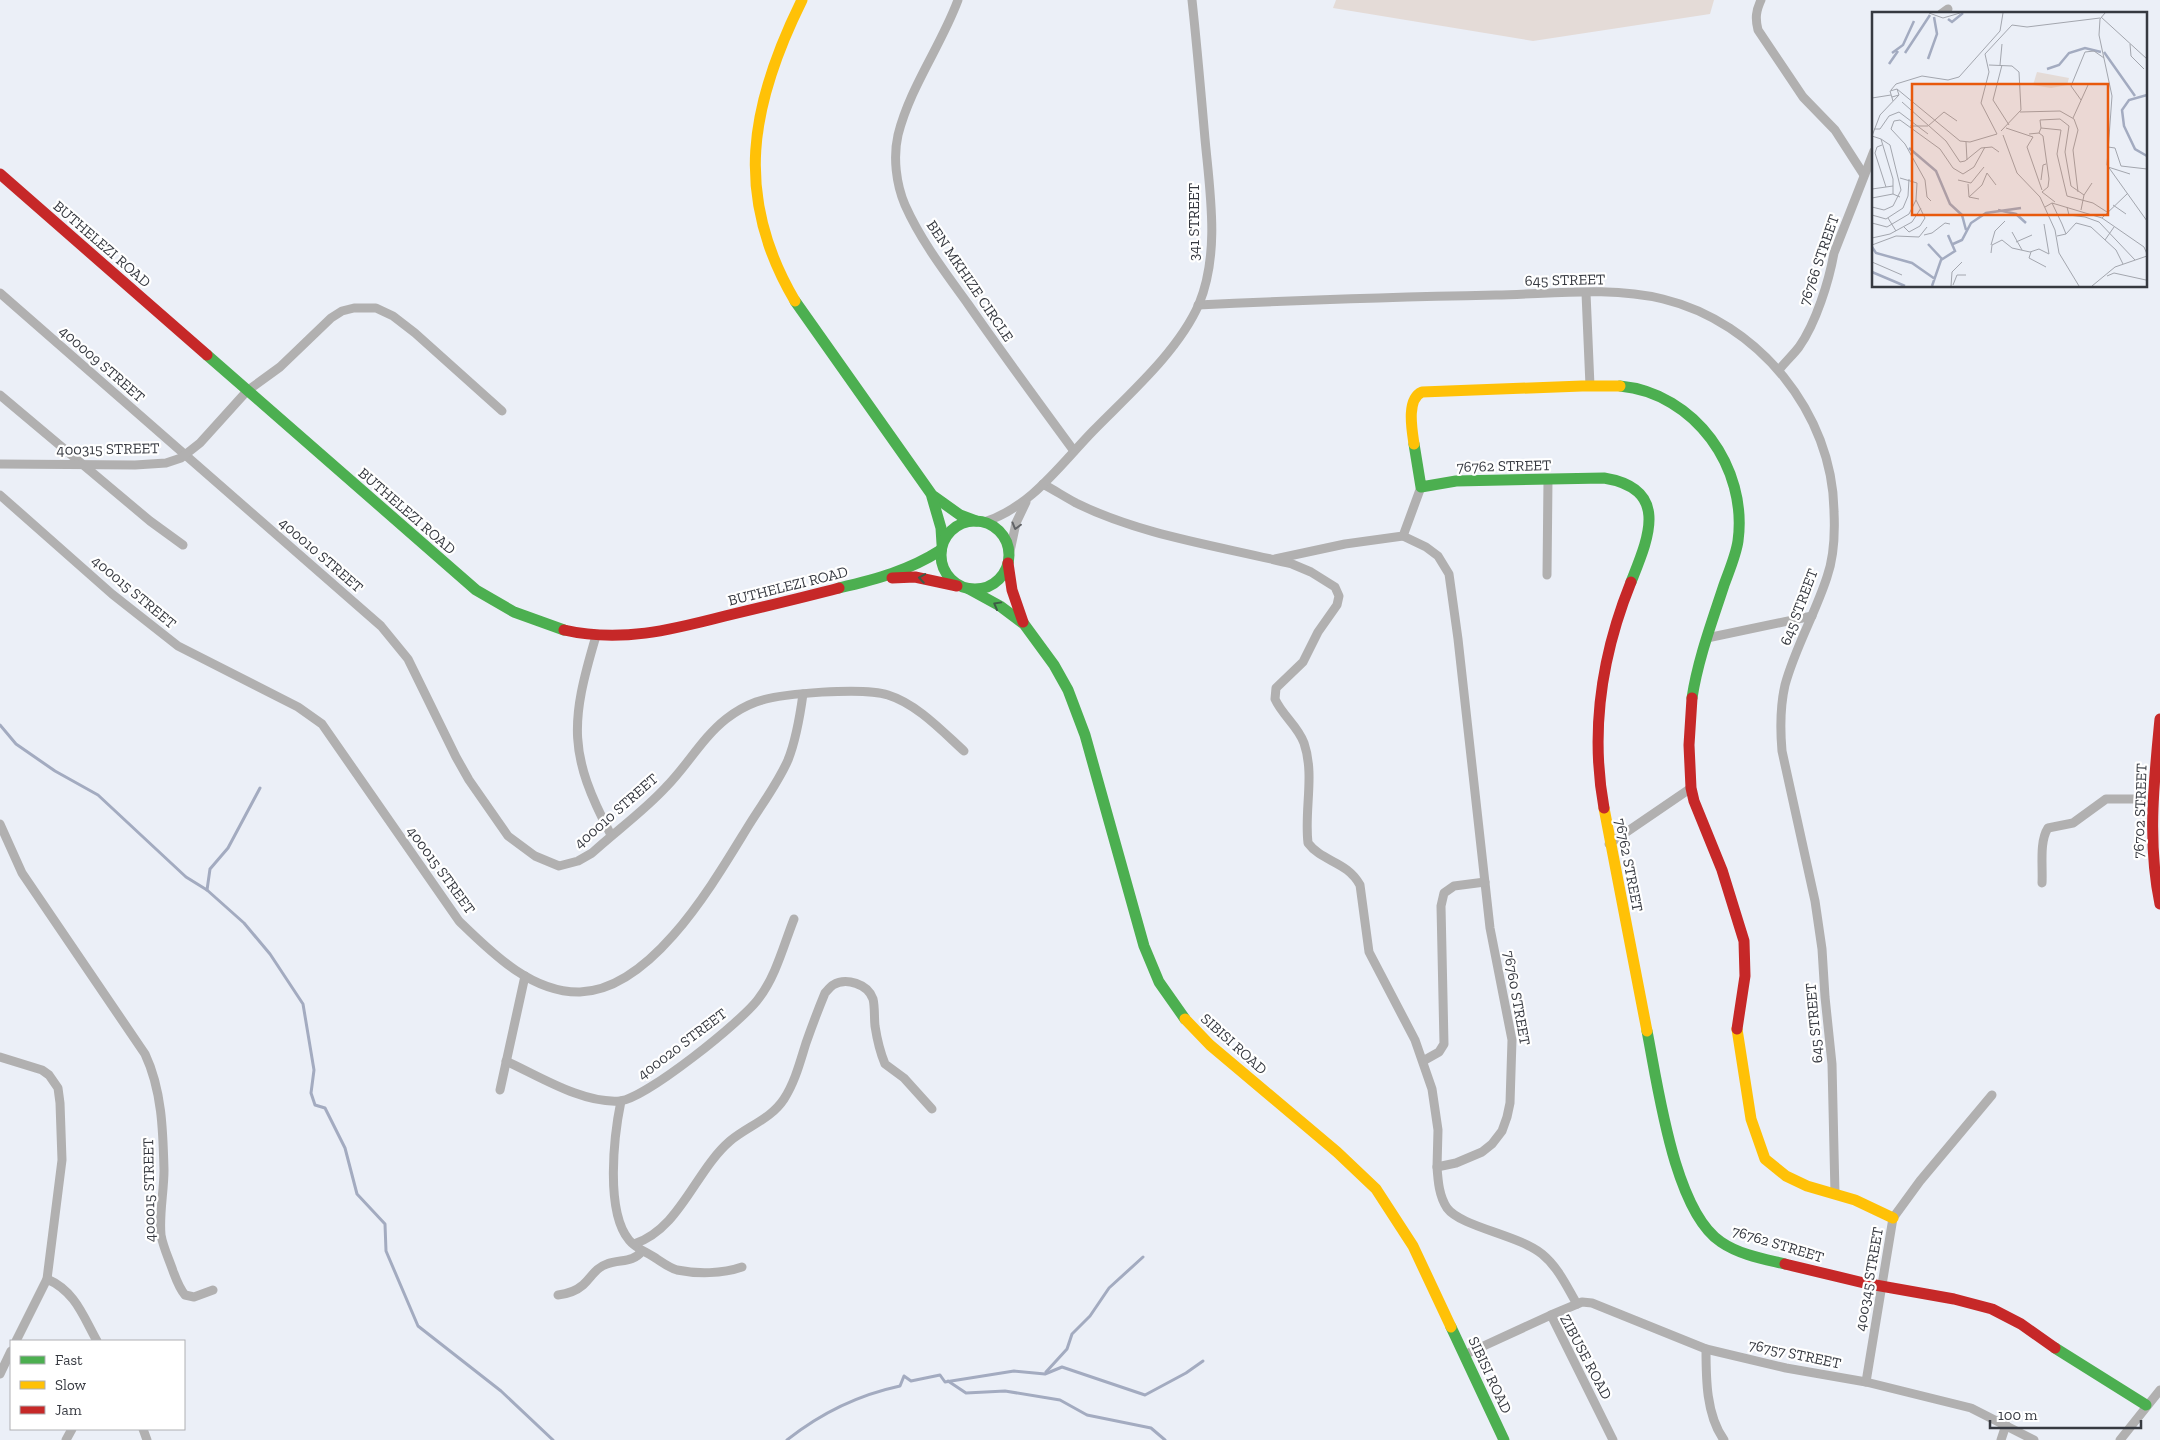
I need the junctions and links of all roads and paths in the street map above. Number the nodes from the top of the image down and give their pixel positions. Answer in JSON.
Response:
{"nodes":[{"id":1,"x":802,"y":0,"type":"edge"},
{"id":2,"x":958,"y":0,"type":"edge"},
{"id":3,"x":1192,"y":0,"type":"edge"},
{"id":4,"x":1761,"y":0,"type":"edge"},
{"id":5,"x":1872,"y":156,"type":"edge"},
{"id":6,"x":0,"y":174,"type":"edge"},
{"id":7,"x":1864,"y":175,"type":"junction"},
{"id":8,"x":0,"y":293,"type":"edge"},
{"id":9,"x":1586,"y":293,"type":"junction"},
{"id":10,"x":1198,"y":305,"type":"junction"},
{"id":11,"x":1779,"y":370,"type":"junction"},
{"id":12,"x":1590,"y":386,"type":"junction"},
{"id":13,"x":247,"y":391,"type":"junction"},
{"id":14,"x":0,"y":395,"type":"edge"},
{"id":15,"x":502,"y":411,"type":"dead end"},
{"id":16,"x":1074,"y":451,"type":"junction"},
{"id":17,"x":186,"y":455,"type":"junction"},
{"id":18,"x":0,"y":464,"type":"edge"},
{"id":19,"x":81,"y":464,"type":"junction"},
{"id":20,"x":1548,"y":480,"type":"junction"},
{"id":21,"x":1043,"y":484,"type":"junction"},
{"id":22,"x":1421,"y":486,"type":"junction"},
{"id":23,"x":0,"y":495,"type":"edge"},
{"id":24,"x":932,"y":495,"type":"junction"},
{"id":25,"x":1028,"y":498,"type":"junction"},
{"id":26,"x":980,"y":522,"type":"junction"},
{"id":27,"x":1404,"y":536,"type":"junction"},
{"id":28,"x":183,"y":545,"type":"dead end"},
{"id":29,"x":941,"y":548,"type":"junction"},
{"id":30,"x":1008,"y":559,"type":"junction"},
{"id":31,"x":1272,"y":559,"type":"junction"},
{"id":32,"x":1547,"y":575,"type":"dead end"},
{"id":33,"x":882,"y":578,"type":"junction"},
{"id":34,"x":965,"y":588,"type":"junction"},
{"id":35,"x":1812,"y":616,"type":"junction"},
{"id":36,"x":1024,"y":624,"type":"junction"},
{"id":37,"x":596,"y":636,"type":"junction"},
{"id":38,"x":1707,"y":638,"type":"junction"},
{"id":39,"x":803,"y":694,"type":"junction"},
{"id":40,"x":2160,"y":719,"type":"edge"},
{"id":41,"x":964,"y":751,"type":"dead end"},
{"id":42,"x":1690,"y":788,"type":"junction"},
{"id":43,"x":2154,"y":799,"type":"junction"},
{"id":44,"x":0,"y":824,"type":"edge"},
{"id":45,"x":612,"y":835,"type":"junction"},
{"id":46,"x":1609,"y":844,"type":"junction"},
{"id":47,"x":1485,"y":882,"type":"junction"},
{"id":48,"x":2042,"y":883,"type":"dead end"},
{"id":49,"x":2160,"y":904,"type":"edge"},
{"id":50,"x":794,"y":919,"type":"dead end"},
{"id":51,"x":525,"y":976,"type":"junction"},
{"id":52,"x":0,"y":1058,"type":"edge"},
{"id":53,"x":506,"y":1061,"type":"junction"},
{"id":54,"x":1423,"y":1061,"type":"junction"},
{"id":55,"x":500,"y":1090,"type":"dead end"},
{"id":56,"x":1992,"y":1095,"type":"dead end"},
{"id":57,"x":621,"y":1101,"type":"junction"},
{"id":58,"x":932,"y":1109,"type":"dead end"},
{"id":59,"x":1437,"y":1167,"type":"junction"},
{"id":60,"x":1835,"y":1194,"type":"junction"},
{"id":61,"x":1893,"y":1218,"type":"junction"},
{"id":62,"x":634,"y":1244,"type":"junction"},
{"id":63,"x":642,"y":1251,"type":"junction"},
{"id":64,"x":742,"y":1267,"type":"dead end"},
{"id":65,"x":47,"y":1279,"type":"junction"},
{"id":66,"x":1881,"y":1286,"type":"junction"},
{"id":67,"x":213,"y":1290,"type":"dead end"},
{"id":68,"x":558,"y":1295,"type":"dead end"},
{"id":69,"x":1577,"y":1304,"type":"junction"},
{"id":70,"x":1551,"y":1315,"type":"junction"},
{"id":71,"x":16,"y":1340,"type":"edge"},
{"id":72,"x":96,"y":1340,"type":"edge"},
{"id":73,"x":1706,"y":1349,"type":"junction"},
{"id":74,"x":10,"y":1353,"type":"edge"},
{"id":75,"x":1464,"y":1355,"type":"junction"},
{"id":76,"x":0,"y":1374,"type":"edge"},
{"id":77,"x":1866,"y":1382,"type":"junction"},
{"id":78,"x":2160,"y":1390,"type":"edge"},
{"id":79,"x":2146,"y":1405,"type":"junction"},
{"id":80,"x":2006,"y":1426,"type":"junction"},
{"id":81,"x":1504,"y":1440,"type":"edge"},
{"id":82,"x":1612,"y":1440,"type":"edge"},
{"id":83,"x":1724,"y":1440,"type":"edge"},
{"id":84,"x":2001,"y":1440,"type":"edge"},
{"id":85,"x":2034,"y":1440,"type":"edge"},
{"id":86,"x":2120,"y":1440,"type":"edge"}],
"edges":[{"from":1,"to":24,"type":"street"},
{"from":2,"to":16,"type":"street","name":"BEN MKHIZE CIRCLE"},
{"from":3,"to":10,"type":"street","name":"341 STREET"},
{"from":4,"to":7,"type":"street"},
{"from":5,"to":7,"type":"street","name":"76766 STREET"},
{"from":6,"to":13,"type":"street","name":"BUTHELEZI ROAD"},
{"from":7,"to":11,"type":"street","name":"76766 STREET"},
{"from":8,"to":17,"type":"street","name":"400009 STREET"},
{"from":9,"to":10,"type":"street","name":"645 STREET"},
{"from":9,"to":11,"type":"street","name":"645 STREET"},
{"from":9,"to":12,"type":"street"},
{"from":10,"to":16,"type":"street","name":"341 STREET"},
{"from":11,"to":35,"type":"street","name":"645 STREET"},
{"from":12,"to":22,"type":"street"},
{"from":12,"to":38,"type":"street"},
{"from":13,"to":15,"type":"street","name":"400315 STREET"},
{"from":13,"to":17,"type":"street","name":"400315 STREET"},
{"from":13,"to":37,"type":"street","name":"BUTHELEZI ROAD"},
{"from":14,"to":19,"type":"street"},
{"from":16,"to":21,"type":"street","name":"341 STREET"},
{"from":17,"to":19,"type":"street","name":"400315 STREET"},
{"from":17,"to":45,"type":"street","name":"400010 STREET"},
{"from":18,"to":19,"type":"street","name":"400315 STREET"},
{"from":19,"to":28,"type":"street"},
{"from":20,"to":22,"type":"street","name":"76762 STREET"},
{"from":20,"to":32,"type":"street"},
{"from":20,"to":46,"type":"street","name":"76762 STREET"},
{"from":21,"to":25,"type":"street","name":"341 STREET"},
{"from":21,"to":31,"type":"street"},
{"from":22,"to":27,"type":"street"},
{"from":23,"to":51,"type":"street","name":"400015 STREET"},
{"from":24,"to":26,"type":"street"},
{"from":24,"to":29,"type":"street"},
{"from":25,"to":26,"type":"street","name":"341 STREET"},
{"from":25,"to":30,"type":"street","name":"341 STREET","one_way":true},
{"from":26,"to":29,"type":"street","name":"BUTHELEZI ROAD"},
{"from":26,"to":30,"type":"street"},
{"from":27,"to":31,"type":"street"},
{"from":27,"to":47,"type":"street","name":"76760 STREET"},
{"from":29,"to":33,"type":"street","name":"BUTHELEZI ROAD"},
{"from":29,"to":34,"type":"street"},
{"from":30,"to":34,"type":"street","name":"BUTHELEZI ROAD"},
{"from":30,"to":36,"type":"street","name":"SIBISI ROAD"},
{"from":31,"to":54,"type":"street"},
{"from":34,"to":33,"type":"street","name":"BUTHELEZI ROAD","one_way":true},
{"from":33,"to":37,"type":"street","name":"BUTHELEZI ROAD"},
{"from":36,"to":34,"type":"street","name":"SIBISI ROAD","one_way":true},
{"from":35,"to":38,"type":"street"},
{"from":35,"to":60,"type":"street","name":"645 STREET"},
{"from":36,"to":75,"type":"street","name":"SIBISI ROAD"},
{"from":37,"to":45,"type":"street"},
{"from":38,"to":42,"type":"street"},
{"from":39,"to":41,"type":"street","name":"400010 STREET"},
{"from":39,"to":45,"type":"street","name":"400010 STREET"},
{"from":39,"to":51,"type":"street","name":"400015 STREET"},
{"from":40,"to":43,"type":"street","name":"76702 STREET"},
{"from":42,"to":46,"type":"street"},
{"from":42,"to":60,"type":"street"},
{"from":43,"to":48,"type":"street"},
{"from":43,"to":49,"type":"street","name":"76702 STREET"},
{"from":44,"to":67,"type":"street","name":"400015 STREET"},
{"from":46,"to":66,"type":"street","name":"76762 STREET"},
{"from":47,"to":54,"type":"street"},
{"from":47,"to":59,"type":"street","name":"76760 STREET"},
{"from":50,"to":57,"type":"street","name":"400020 STREET"},
{"from":51,"to":53,"type":"street"},
{"from":52,"to":65,"type":"street"},
{"from":53,"to":55,"type":"street"},
{"from":53,"to":57,"type":"street"},
{"from":54,"to":59,"type":"street"},
{"from":56,"to":61,"type":"street","name":"400345 STREET"},
{"from":57,"to":62,"type":"street"},
{"from":58,"to":62,"type":"street"},
{"from":59,"to":69,"type":"street"},
{"from":60,"to":61,"type":"street"},
{"from":61,"to":66,"type":"street","name":"400345 STREET"},
{"from":62,"to":63,"type":"street"},
{"from":63,"to":64,"type":"street"},
{"from":63,"to":68,"type":"street"},
{"from":65,"to":71,"type":"street"},
{"from":65,"to":72,"type":"street"},
{"from":66,"to":77,"type":"street","name":"400345 STREET"},
{"from":66,"to":79,"type":"street","name":"76762 STREET"},
{"from":69,"to":70,"type":"street","name":"76757 STREET"},
{"from":69,"to":73,"type":"street","name":"76757 STREET"},
{"from":70,"to":75,"type":"street","name":"ZIBUSE ROAD"},
{"from":70,"to":82,"type":"street","name":"ZIBUSE ROAD"},
{"from":73,"to":77,"type":"street","name":"76757 STREET"},
{"from":73,"to":83,"type":"street"},
{"from":74,"to":76,"type":"street"},
{"from":75,"to":81,"type":"street","name":"SIBISI ROAD"},
{"from":77,"to":80,"type":"street","name":"76757 STREET"},
{"from":78,"to":79,"type":"street"},
{"from":79,"to":86,"type":"street"},
{"from":80,"to":84,"type":"street"},
{"from":80,"to":85,"type":"street","name":"76757 STREET"}]}
